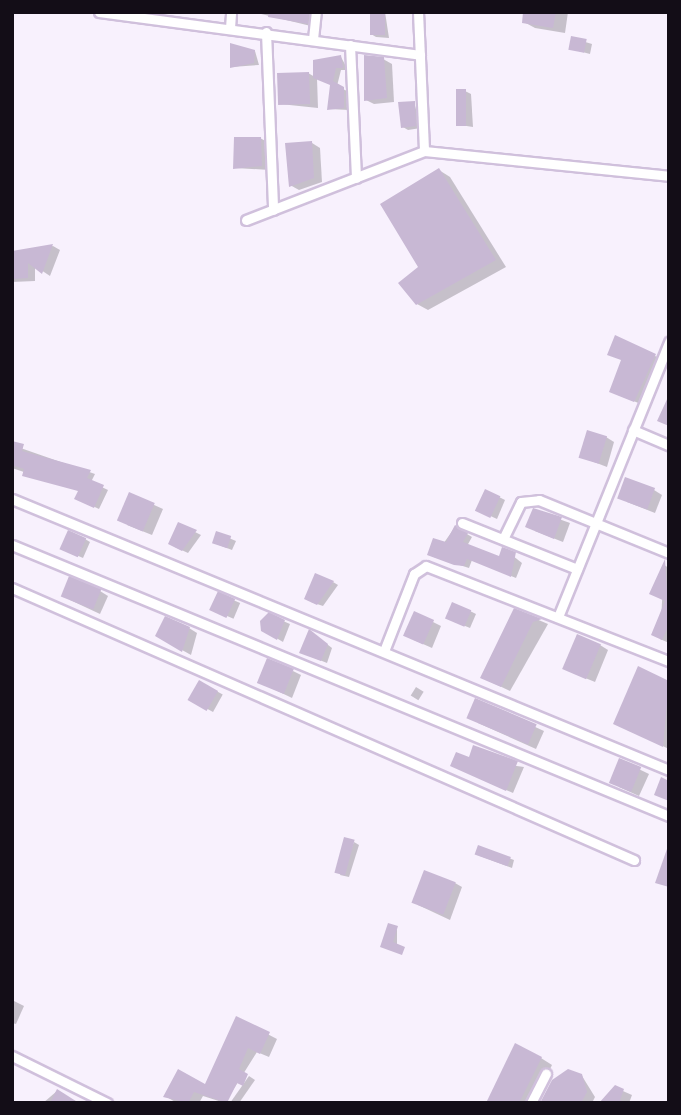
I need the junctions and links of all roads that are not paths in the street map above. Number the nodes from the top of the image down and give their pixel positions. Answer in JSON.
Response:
{"nodes":[{"id":1,"x":99,"y":12,"type":"edge"},
{"id":2,"x":231,"y":12,"type":"edge"},
{"id":3,"x":316,"y":12,"type":"edge"},
{"id":4,"x":418,"y":12,"type":"edge"},
{"id":5,"x":147,"y":14,"type":"edge"},
{"id":6,"x":230,"y":28,"type":"junction"},
{"id":7,"x":265,"y":32,"type":"junction"},
{"id":8,"x":313,"y":39,"type":"junction"},
{"id":9,"x":350,"y":45,"type":"junction"},
{"id":10,"x":420,"y":55,"type":"junction"},
{"id":11,"x":424,"y":151,"type":"junction"},
{"id":12,"x":669,"y":176,"type":"edge"},
{"id":13,"x":356,"y":178,"type":"junction"},
{"id":14,"x":273,"y":210,"type":"junction"},
{"id":15,"x":247,"y":220,"type":"dead end"},
{"id":16,"x":669,"y":342,"type":"edge"},
{"id":17,"x":633,"y":430,"type":"junction"},
{"id":18,"x":669,"y":444,"type":"edge"},
{"id":19,"x":12,"y":499,"type":"edge"},
{"id":20,"x":597,"y":522,"type":"junction"},
{"id":21,"x":463,"y":523,"type":"dead end"},
{"id":22,"x":503,"y":540,"type":"junction"},
{"id":23,"x":12,"y":545,"type":"edge"},
{"id":24,"x":669,"y":553,"type":"edge"},
{"id":25,"x":577,"y":569,"type":"junction"},
{"id":26,"x":12,"y":588,"type":"edge"},
{"id":27,"x":558,"y":617,"type":"junction"},
{"id":28,"x":384,"y":651,"type":"junction"},
{"id":29,"x":669,"y":662,"type":"edge"},
{"id":30,"x":669,"y":770,"type":"edge"},
{"id":31,"x":669,"y":816,"type":"edge"},
{"id":32,"x":634,"y":860,"type":"dead end"},
{"id":33,"x":12,"y":1056,"type":"edge"},
{"id":34,"x":546,"y":1074,"type":"dead end"},
{"id":35,"x":107,"y":1103,"type":"edge"},
{"id":36,"x":531,"y":1103,"type":"edge"}],
"edges":[{"from":1,"to":5,"type":"street"},
{"from":2,"to":6,"type":"street"},
{"from":3,"to":8,"type":"street"},
{"from":4,"to":10,"type":"street"},
{"from":5,"to":6,"type":"street"},
{"from":6,"to":7,"type":"street"},
{"from":7,"to":8,"type":"street"},
{"from":7,"to":14,"type":"street"},
{"from":8,"to":9,"type":"street"},
{"from":9,"to":10,"type":"street"},
{"from":9,"to":13,"type":"street"},
{"from":10,"to":11,"type":"street"},
{"from":11,"to":12,"type":"street"},
{"from":11,"to":13,"type":"street"},
{"from":13,"to":14,"type":"street"},
{"from":14,"to":15,"type":"street"},
{"from":16,"to":17,"type":"street"},
{"from":17,"to":18,"type":"street"},
{"from":17,"to":20,"type":"street"},
{"from":19,"to":28,"type":"street"},
{"from":20,"to":22,"type":"street"},
{"from":20,"to":24,"type":"street"},
{"from":20,"to":25,"type":"street"},
{"from":21,"to":22,"type":"street"},
{"from":22,"to":25,"type":"street"},
{"from":23,"to":31,"type":"street"},
{"from":25,"to":27,"type":"street"},
{"from":26,"to":32,"type":"street"},
{"from":27,"to":28,"type":"street"},
{"from":27,"to":29,"type":"street"},
{"from":28,"to":30,"type":"street"},
{"from":33,"to":35,"type":"street"},
{"from":34,"to":36,"type":"street"}]}
